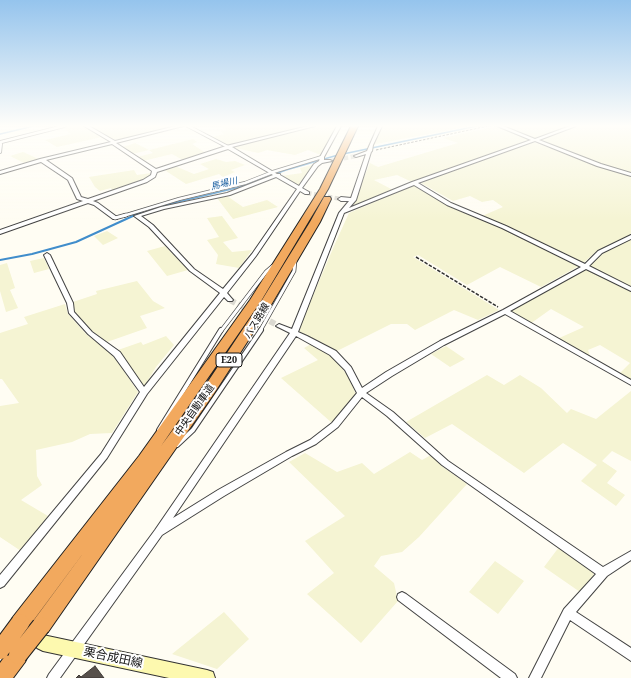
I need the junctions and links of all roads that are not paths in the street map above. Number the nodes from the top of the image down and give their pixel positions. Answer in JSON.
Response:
{"nodes":[{"id":1,"x":51,"y":158,"type":"edge"},
{"id":2,"x":135,"y":158,"type":"edge"},
{"id":3,"x":196,"y":158,"type":"edge"},
{"id":4,"x":247,"y":158,"type":"edge"},
{"id":5,"x":347,"y":158,"type":"edge"},
{"id":6,"x":347,"y":158,"type":"edge"},
{"id":7,"x":368,"y":158,"type":"edge"},
{"id":8,"x":486,"y":158,"type":"edge"},
{"id":9,"x":580,"y":158,"type":"edge"},
{"id":10,"x":42,"y":160,"type":"junction"},
{"id":11,"x":321,"y":160,"type":"junction"},
{"id":12,"x":330,"y":161,"type":"tunnel mouth"},
{"id":13,"x":155,"y":171,"type":"junction"},
{"id":14,"x":0,"y":173,"type":"edge"},
{"id":15,"x":275,"y":174,"type":"junction"},
{"id":16,"x":631,"y":175,"type":"edge"},
{"id":17,"x":414,"y":184,"type":"junction"},
{"id":18,"x":299,"y":189,"type":"junction"},
{"id":19,"x":307,"y":193,"type":"tunnel mouth"},
{"id":20,"x":341,"y":199,"type":"tunnel mouth"},
{"id":21,"x":90,"y":200,"type":"junction"},
{"id":22,"x":353,"y":200,"type":"junction"},
{"id":23,"x":161,"y":206,"type":"junction"},
{"id":24,"x":342,"y":212,"type":"junction"},
{"id":25,"x":115,"y":218,"type":"joint"},
{"id":26,"x":0,"y":232,"type":"edge"},
{"id":27,"x":631,"y":238,"type":"edge"},
{"id":28,"x":47,"y":255,"type":"dead end"},
{"id":29,"x":585,"y":267,"type":"junction"},
{"id":30,"x":631,"y":289,"type":"edge"},
{"id":31,"x":224,"y":293,"type":"junction"},
{"id":32,"x":230,"y":300,"type":"tunnel mouth"},
{"id":33,"x":505,"y":311,"type":"junction"},
{"id":34,"x":279,"y":326,"type":"tunnel mouth"},
{"id":35,"x":294,"y":333,"type":"junction"},
{"id":36,"x":631,"y":383,"type":"edge"},
{"id":37,"x":144,"y":392,"type":"junction"},
{"id":38,"x":361,"y":393,"type":"junction"},
{"id":39,"x":151,"y":461,"type":"junction"},
{"id":40,"x":158,"y":533,"type":"junction"},
{"id":41,"x":631,"y":555,"type":"edge"},
{"id":42,"x":603,"y":573,"type":"junction"},
{"id":43,"x":0,"y":583,"type":"edge"},
{"id":44,"x":402,"y":597,"type":"dead end"},
{"id":45,"x":568,"y":613,"type":"junction"},
{"id":46,"x":42,"y":634,"type":"junction"},
{"id":47,"x":74,"y":649,"type":"junction"},
{"id":48,"x":9,"y":653,"type":"edge"},
{"id":49,"x":631,"y":655,"type":"edge"},
{"id":50,"x":1,"y":678,"type":"edge"},
{"id":51,"x":53,"y":678,"type":"edge"},
{"id":52,"x":207,"y":678,"type":"edge"},
{"id":53,"x":511,"y":678,"type":"edge"},
{"id":54,"x":535,"y":678,"type":"edge"}],
"edges":[{"from":1,"to":10,"type":"street"},
{"from":2,"to":13,"type":"street"},
{"from":3,"to":13,"type":"street"},
{"from":4,"to":15,"type":"street"},
{"from":5,"to":39,"type":"highway","name":"中央自動車道","number":"E20"},
{"from":6,"to":39,"type":"highway","name":"中央自動車道","number":"E20"},
{"from":7,"to":22,"type":"street"},
{"from":8,"to":17,"type":"street"},
{"from":9,"to":16,"type":"street"},
{"from":10,"to":14,"type":"street"},
{"from":10,"to":21,"type":"street"},
{"from":11,"to":12,"type":"street"},
{"from":11,"to":15,"type":"lane"},
{"from":11,"to":18,"type":"street"},
{"from":13,"to":21,"type":"street"},
{"from":15,"to":18,"type":"street"},
{"from":15,"to":23,"type":"street"},
{"from":17,"to":24,"type":"street"},
{"from":17,"to":29,"type":"street"},
{"from":18,"to":19,"type":"street"},
{"from":18,"to":31,"type":"street"},
{"from":20,"to":22,"type":"street"},
{"from":21,"to":25,"type":"street"},
{"from":21,"to":26,"type":"street"},
{"from":22,"to":24,"type":"street"},
{"from":23,"to":25,"type":"lane"},
{"from":23,"to":31,"type":"street"},
{"from":24,"to":35,"type":"street"},
{"from":27,"to":29,"type":"street"},
{"from":28,"to":37,"type":"street"},
{"from":29,"to":30,"type":"street"},
{"from":29,"to":33,"type":"street"},
{"from":31,"to":32,"type":"street"},
{"from":31,"to":37,"type":"street"},
{"from":33,"to":36,"type":"street"},
{"from":33,"to":38,"type":"street"},
{"from":34,"to":35,"type":"street"},
{"from":35,"to":38,"type":"street"},
{"from":35,"to":40,"type":"street"},
{"from":37,"to":43,"type":"street"},
{"from":38,"to":40,"type":"street"},
{"from":38,"to":42,"type":"street"},
{"from":39,"to":46,"type":"highway","name":"中央自動車道","number":"E20"},
{"from":39,"to":48,"type":"highway","name":"中央自動車道","number":"E20","bridge":true},
{"from":40,"to":47,"type":"street"},
{"from":41,"to":42,"type":"street"},
{"from":42,"to":45,"type":"street"},
{"from":44,"to":53,"type":"street"},
{"from":45,"to":49,"type":"street"},
{"from":45,"to":54,"type":"street"},
{"from":46,"to":47,"type":"main road","name":"栗合成田線"},
{"from":46,"to":48,"type":"highway","name":"中央自動車道","number":"E20","bridge":true},
{"from":47,"to":51,"type":"street"},
{"from":47,"to":52,"type":"main road","name":"栗合成田線"},
{"from":48,"to":50,"type":"highway","name":"中央自動車道","number":"E20"}]}
